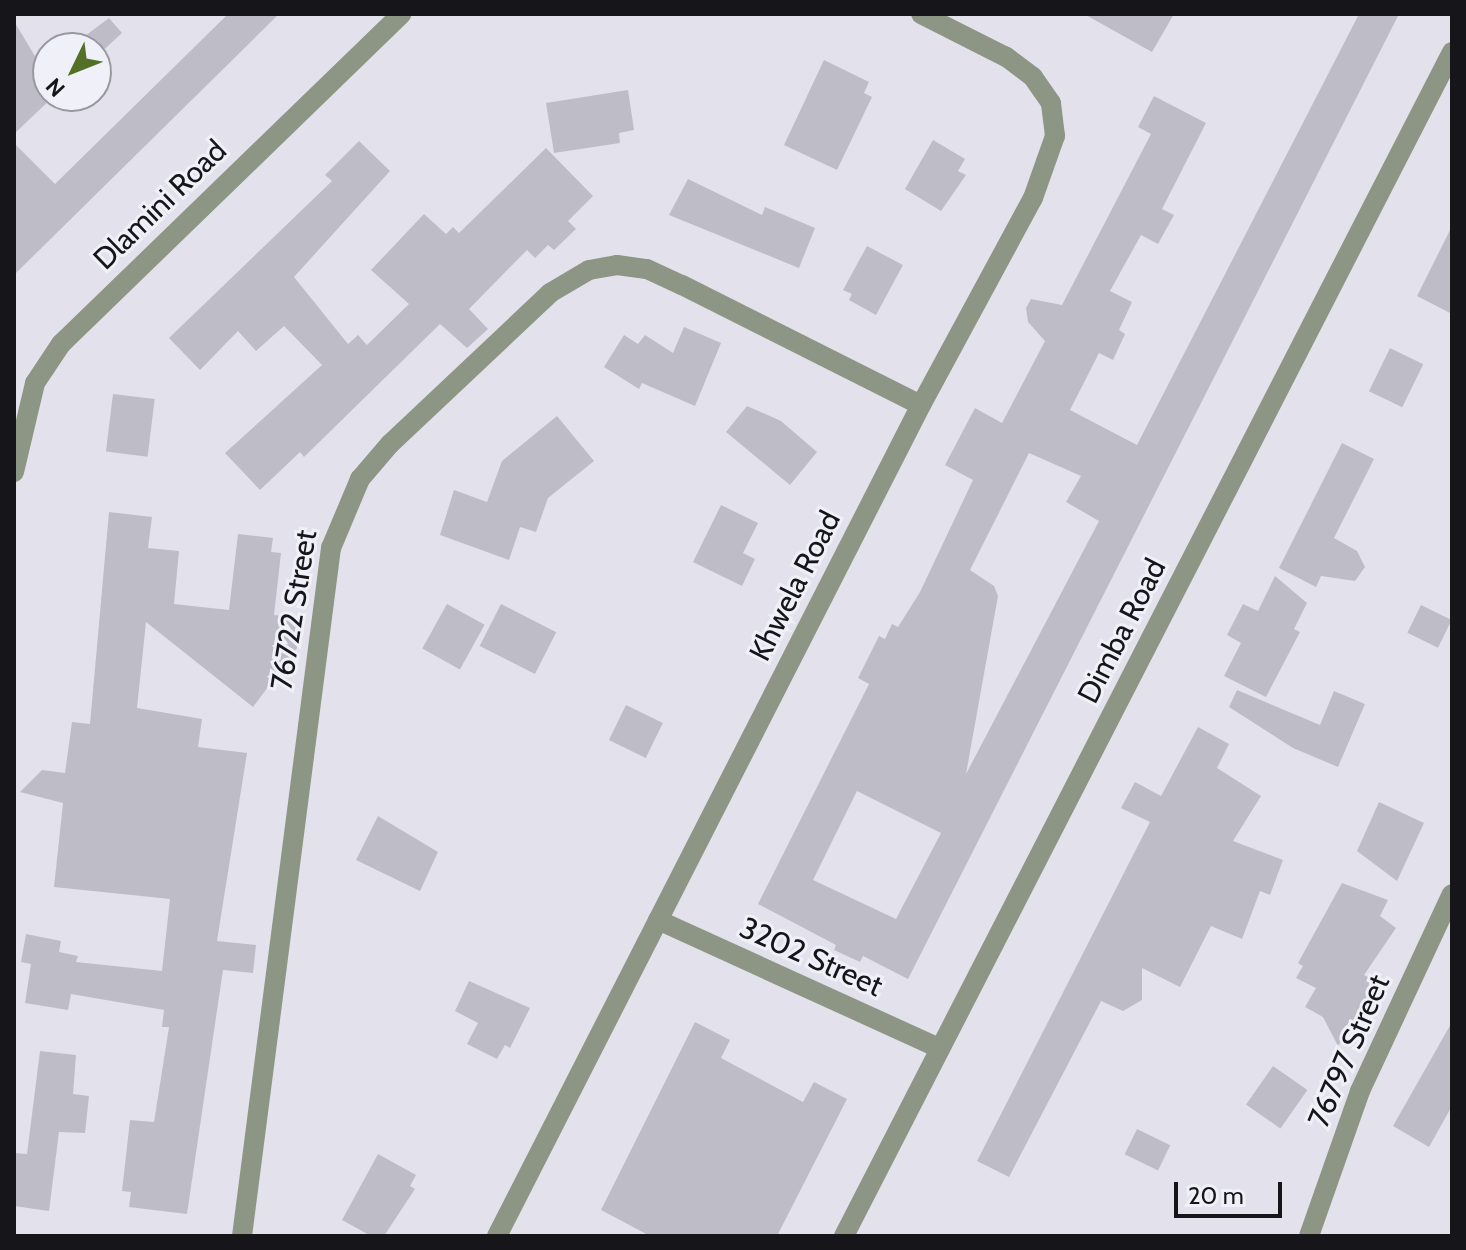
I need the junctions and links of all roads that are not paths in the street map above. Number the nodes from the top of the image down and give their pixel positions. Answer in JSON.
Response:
{"nodes":[{"id":1,"x":401,"y":14,"type":"edge"},
{"id":2,"x":921,"y":14,"type":"edge"},
{"id":3,"x":1452,"y":52,"type":"edge"},
{"id":4,"x":921,"y":405,"type":"junction"},
{"id":5,"x":14,"y":472,"type":"edge"},
{"id":6,"x":1452,"y":894,"type":"edge"},
{"id":7,"x":658,"y":920,"type":"junction"},
{"id":8,"x":939,"y":1048,"type":"junction"},
{"id":9,"x":242,"y":1236,"type":"edge"},
{"id":10,"x":497,"y":1236,"type":"edge"},
{"id":11,"x":844,"y":1236,"type":"edge"},
{"id":12,"x":1309,"y":1236,"type":"edge"}],
"edges":[{"from":1,"to":5,"type":"street","name":"Dlamini Road"},
{"from":2,"to":4,"type":"street","name":"Khwela Road"},
{"from":3,"to":8,"type":"street","name":"Dimba Road"},
{"from":4,"to":7,"type":"street","name":"Khwela Road"},
{"from":4,"to":9,"type":"street","name":"76722 Street"},
{"from":6,"to":12,"type":"street","name":"76797 Street"},
{"from":7,"to":8,"type":"street","name":"3202 Street"},
{"from":7,"to":10,"type":"street","name":"Khwela Road"},
{"from":8,"to":11,"type":"street","name":"Dimba Road"}]}
